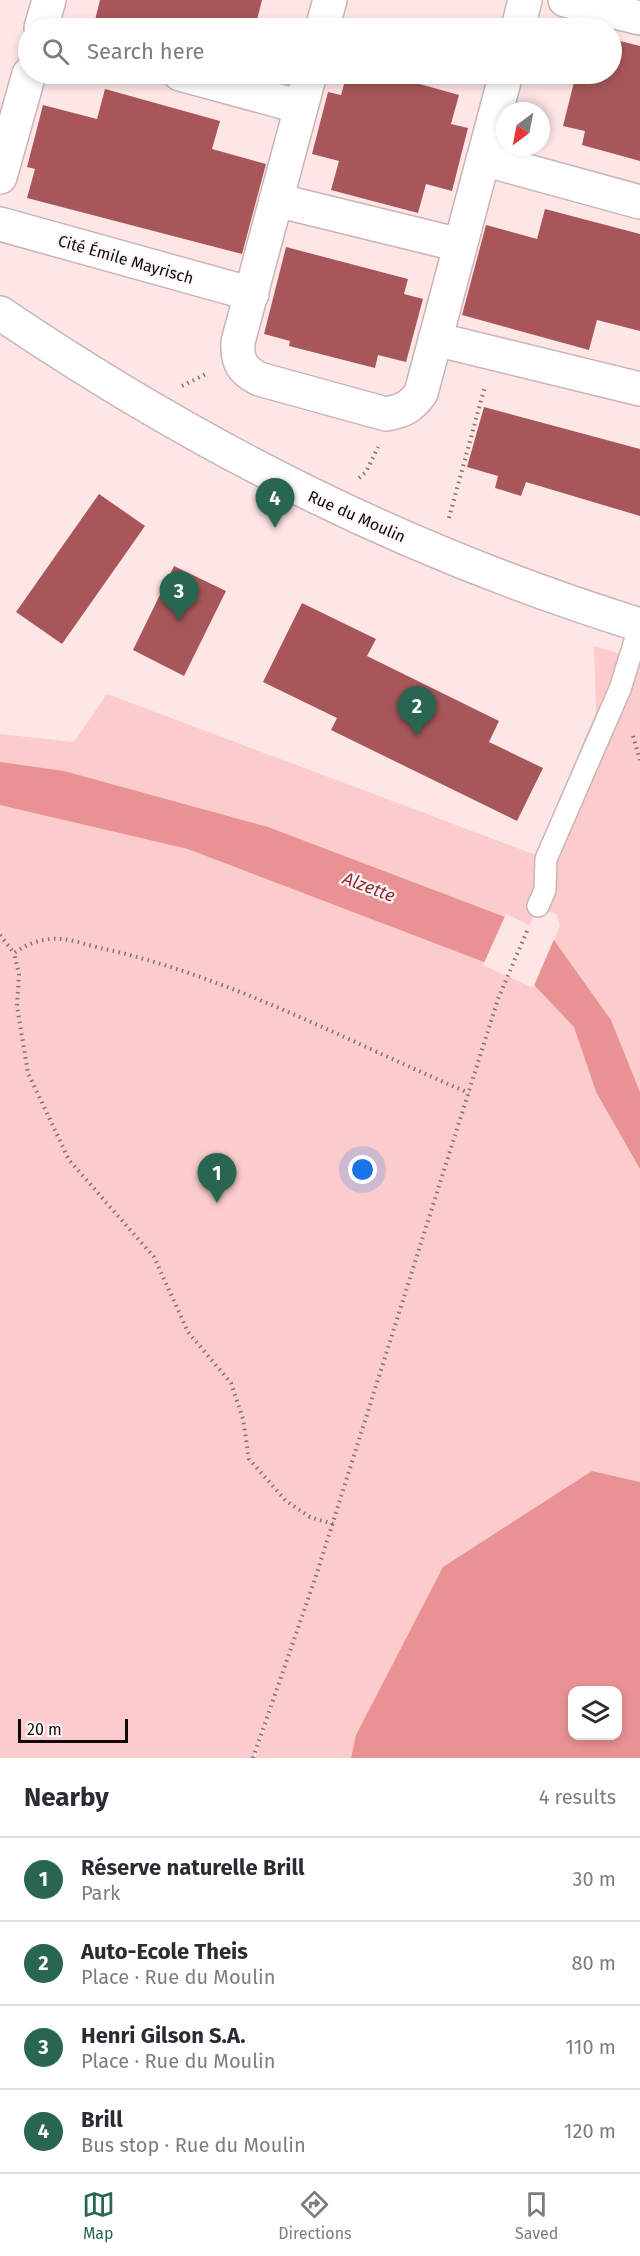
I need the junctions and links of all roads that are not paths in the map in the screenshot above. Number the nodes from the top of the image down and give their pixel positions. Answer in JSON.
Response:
{"nodes":[{"id":1,"x":49,"y":0,"type":"edge"},
{"id":2,"x":330,"y":0,"type":"edge"},
{"id":3,"x":525,"y":0,"type":"edge"},
{"id":4,"x":565,"y":0,"type":"edge"},
{"id":5,"x":44,"y":18,"type":"edge"},
{"id":6,"x":325,"y":18,"type":"edge"},
{"id":7,"x":520,"y":18,"type":"edge"},
{"id":8,"x":640,"y":18,"type":"edge"},
{"id":9,"x":26,"y":84,"type":"edge"},
{"id":10,"x":217,"y":84,"type":"edge"},
{"id":11,"x":307,"y":84,"type":"edge"},
{"id":12,"x":503,"y":84,"type":"edge"},
{"id":13,"x":301,"y":107,"type":"junction"},
{"id":14,"x":483,"y":159,"type":"junction"},
{"id":15,"x":0,"y":177,"type":"edge"},
{"id":16,"x":276,"y":200,"type":"junction"},
{"id":17,"x":640,"y":202,"type":"edge"},
{"id":18,"x":0,"y":224,"type":"edge"},
{"id":19,"x":460,"y":245,"type":"junction"},
{"id":20,"x":252,"y":294,"type":"junction"},
{"id":21,"x":0,"y":313,"type":"edge"},
{"id":22,"x":435,"y":339,"type":"junction"},
{"id":23,"x":640,"y":390,"type":"edge"},
{"id":24,"x":640,"y":625,"type":"edge"},
{"id":25,"x":538,"y":906,"type":"road end"}],
"edges":[{"from":1,"to":5,"type":"street"},
{"from":2,"to":6,"type":"street"},
{"from":3,"to":7,"type":"street"},
{"from":4,"to":8,"type":"street"},
{"from":9,"to":15,"type":"street"},
{"from":10,"to":13,"type":"street"},
{"from":11,"to":13,"type":"street"},
{"from":12,"to":14,"type":"street"},
{"from":13,"to":16,"type":"street"},
{"from":14,"to":17,"type":"street"},
{"from":14,"to":19,"type":"street"},
{"from":16,"to":19,"type":"street"},
{"from":16,"to":20,"type":"street"},
{"from":18,"to":20,"type":"street","name":"Cité Émile Mayrisch"},
{"from":19,"to":22,"type":"street"},
{"from":20,"to":22,"type":"street"},
{"from":21,"to":24,"type":"street","name":"Rue du Moulin"},
{"from":22,"to":23,"type":"street"},
{"from":24,"to":25,"type":"lane"}]}
